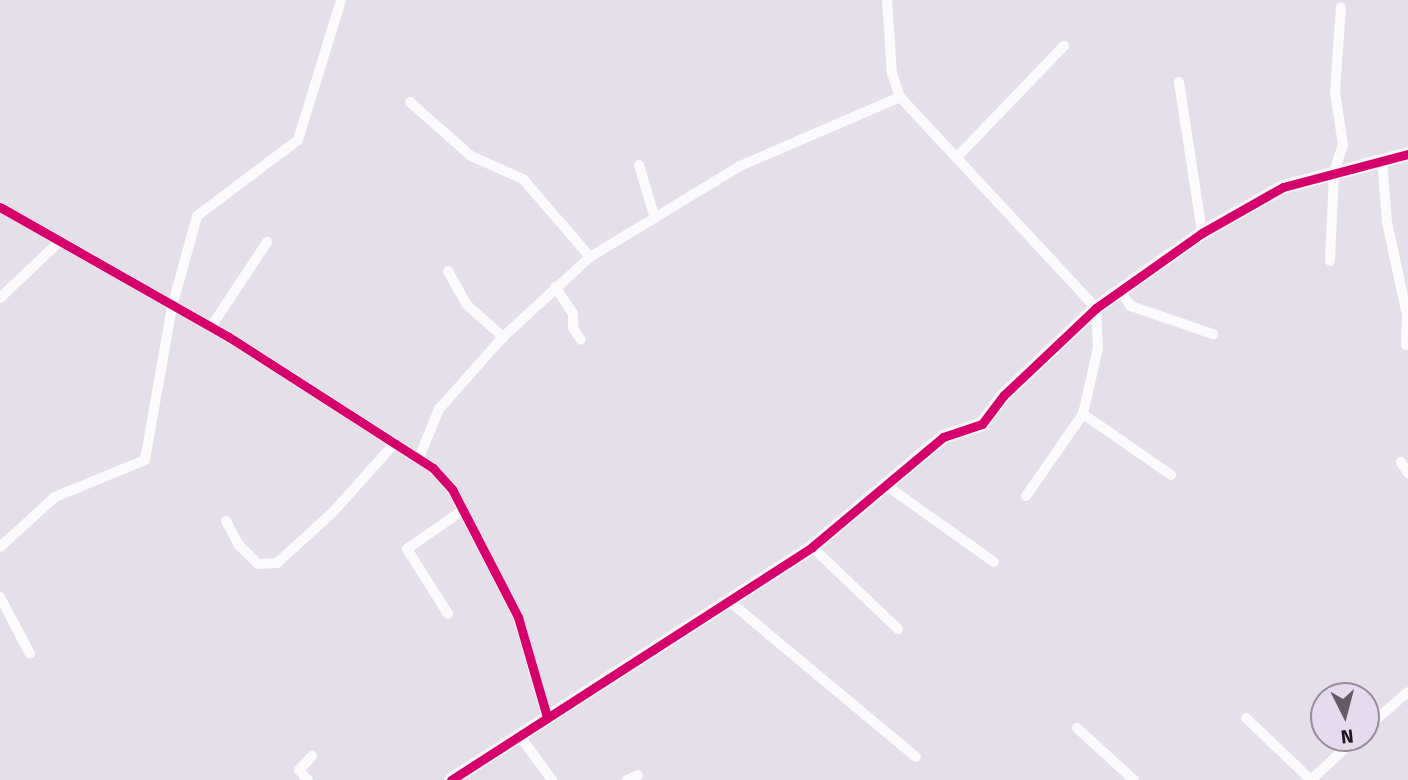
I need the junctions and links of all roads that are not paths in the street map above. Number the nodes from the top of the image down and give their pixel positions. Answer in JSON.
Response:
{"nodes":[{"id":1,"x":341,"y":0,"type":"edge"},
{"id":2,"x":887,"y":0,"type":"edge"},
{"id":3,"x":1341,"y":7,"type":"dead end"},
{"id":4,"x":1064,"y":46,"type":"dead end"},
{"id":5,"x":1179,"y":82,"type":"dead end"},
{"id":6,"x":900,"y":97,"type":"junction"},
{"id":7,"x":410,"y":102,"type":"dead end"},
{"id":8,"x":1408,"y":154,"type":"edge"},
{"id":9,"x":958,"y":156,"type":"junction"},
{"id":10,"x":1382,"y":159,"type":"junction"},
{"id":11,"x":639,"y":165,"type":"dead end"},
{"id":12,"x":1334,"y":172,"type":"junction"},
{"id":13,"x":0,"y":207,"type":"edge"},
{"id":14,"x":654,"y":215,"type":"junction"},
{"id":15,"x":1202,"y":233,"type":"junction"},
{"id":16,"x":59,"y":242,"type":"junction"},
{"id":17,"x":267,"y":242,"type":"dead end"},
{"id":18,"x":590,"y":257,"type":"junction"},
{"id":19,"x":1330,"y":261,"type":"dead end"},
{"id":20,"x":449,"y":271,"type":"dead end"},
{"id":21,"x":555,"y":287,"type":"junction"},
{"id":22,"x":1120,"y":291,"type":"junction"},
{"id":23,"x":0,"y":298,"type":"edge"},
{"id":24,"x":172,"y":307,"type":"junction"},
{"id":25,"x":1097,"y":308,"type":"junction"},
{"id":26,"x":211,"y":327,"type":"junction"},
{"id":27,"x":1213,"y":334,"type":"dead end"},
{"id":28,"x":503,"y":337,"type":"junction"},
{"id":29,"x":581,"y":340,"type":"dead end"},
{"id":30,"x":1406,"y":345,"type":"edge"},
{"id":31,"x":1083,"y":414,"type":"junction"},
{"id":32,"x":394,"y":444,"type":"junction"},
{"id":33,"x":419,"y":457,"type":"junction"},
{"id":34,"x":1401,"y":462,"type":"dead end"},
{"id":35,"x":1408,"y":474,"type":"edge"},
{"id":36,"x":1171,"y":475,"type":"dead end"},
{"id":37,"x":887,"y":486,"type":"junction"},
{"id":38,"x":1026,"y":496,"type":"dead end"},
{"id":39,"x":463,"y":510,"type":"junction"},
{"id":40,"x":226,"y":521,"type":"dead end"},
{"id":41,"x":0,"y":547,"type":"edge"},
{"id":42,"x":812,"y":547,"type":"junction"},
{"id":43,"x":994,"y":562,"type":"dead end"},
{"id":44,"x":0,"y":597,"type":"edge"},
{"id":45,"x":730,"y":602,"type":"junction"},
{"id":46,"x":448,"y":614,"type":"dead end"},
{"id":47,"x":898,"y":629,"type":"dead end"},
{"id":48,"x":30,"y":654,"type":"dead end"},
{"id":49,"x":1408,"y":692,"type":"edge"},
{"id":50,"x":1380,"y":716,"type":"edge"},
{"id":51,"x":547,"y":717,"type":"junction"},
{"id":52,"x":1246,"y":718,"type":"dead end"},
{"id":53,"x":1077,"y":728,"type":"dead end"},
{"id":54,"x":519,"y":735,"type":"junction"},
{"id":55,"x":1341,"y":752,"type":"edge"},
{"id":56,"x":312,"y":756,"type":"dead end"},
{"id":57,"x":916,"y":757,"type":"dead end"},
{"id":58,"x":638,"y":775,"type":"dead end"},
{"id":59,"x":308,"y":780,"type":"edge"},
{"id":60,"x":452,"y":780,"type":"edge"},
{"id":61,"x":552,"y":780,"type":"edge"},
{"id":62,"x":627,"y":780,"type":"edge"},
{"id":63,"x":1134,"y":780,"type":"edge"},
{"id":64,"x":1311,"y":780,"type":"edge"}],
"edges":[{"from":1,"to":24,"type":"street"},
{"from":2,"to":6,"type":"street"},
{"from":3,"to":12,"type":"street"},
{"from":4,"to":9,"type":"street"},
{"from":5,"to":15,"type":"street"},
{"from":6,"to":9,"type":"street"},
{"from":6,"to":14,"type":"street"},
{"from":7,"to":18,"type":"street"},
{"from":8,"to":10,"type":"street"},
{"from":9,"to":25,"type":"street"},
{"from":10,"to":12,"type":"street"},
{"from":10,"to":30,"type":"street"},
{"from":11,"to":14,"type":"street"},
{"from":12,"to":15,"type":"street"},
{"from":12,"to":19,"type":"street"},
{"from":13,"to":16,"type":"street"},
{"from":14,"to":18,"type":"street"},
{"from":15,"to":22,"type":"street"},
{"from":16,"to":23,"type":"street"},
{"from":16,"to":24,"type":"street"},
{"from":17,"to":26,"type":"street"},
{"from":18,"to":21,"type":"street"},
{"from":20,"to":28,"type":"street"},
{"from":21,"to":28,"type":"street"},
{"from":21,"to":29,"type":"street"},
{"from":22,"to":25,"type":"street"},
{"from":22,"to":27,"type":"street"},
{"from":24,"to":26,"type":"street"},
{"from":24,"to":41,"type":"street"},
{"from":25,"to":31,"type":"street"},
{"from":25,"to":37,"type":"street"},
{"from":26,"to":32,"type":"street"},
{"from":28,"to":33,"type":"street"},
{"from":31,"to":36,"type":"street"},
{"from":31,"to":38,"type":"street"},
{"from":32,"to":33,"type":"street"},
{"from":32,"to":40,"type":"street"},
{"from":33,"to":39,"type":"street"},
{"from":34,"to":35,"type":"street"},
{"from":37,"to":42,"type":"street"},
{"from":37,"to":43,"type":"street"},
{"from":39,"to":46,"type":"street"},
{"from":39,"to":51,"type":"street"},
{"from":42,"to":45,"type":"street"},
{"from":42,"to":47,"type":"street"},
{"from":44,"to":48,"type":"street"},
{"from":45,"to":51,"type":"street"},
{"from":45,"to":57,"type":"street"},
{"from":49,"to":50,"type":"street"},
{"from":51,"to":54,"type":"street"},
{"from":52,"to":64,"type":"street"},
{"from":53,"to":63,"type":"street"},
{"from":54,"to":60,"type":"street"},
{"from":54,"to":61,"type":"street"},
{"from":55,"to":64,"type":"street"},
{"from":56,"to":59,"type":"street"},
{"from":58,"to":62,"type":"street"}]}
